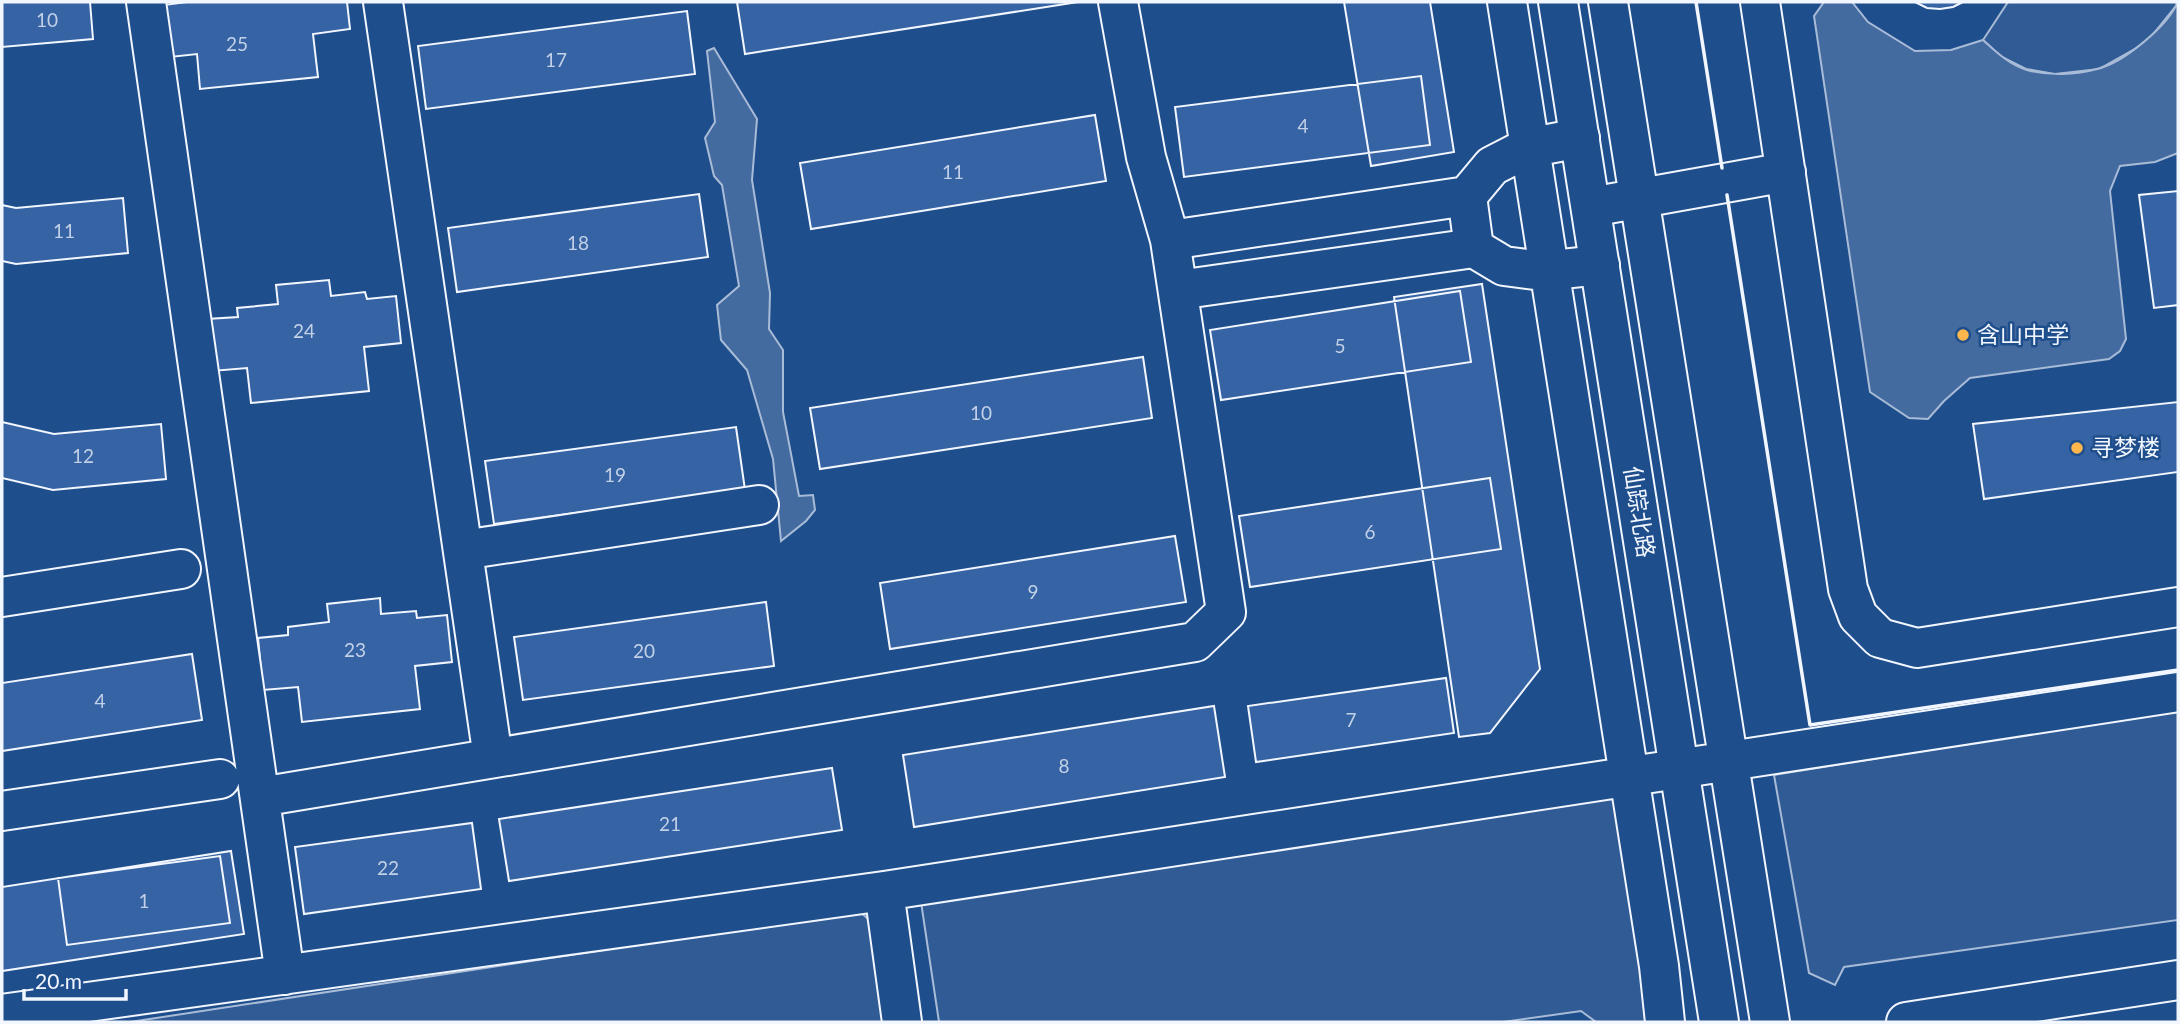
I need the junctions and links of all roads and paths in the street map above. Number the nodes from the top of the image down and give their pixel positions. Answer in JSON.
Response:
{"nodes":[{"id":1,"x":146,"y":2,"type":"edge"},
{"id":2,"x":383,"y":2,"type":"edge"},
{"id":3,"x":1118,"y":2,"type":"edge"},
{"id":4,"x":1507,"y":2,"type":"edge"},
{"id":5,"x":1558,"y":2,"type":"edge"},
{"id":6,"x":1608,"y":2,"type":"edge"},
{"id":7,"x":1760,"y":2,"type":"edge"},
{"id":8,"x":1580,"y":138,"type":"junction"},
{"id":9,"x":1530,"y":147,"type":"junction"},
{"id":10,"x":1786,"y":172,"type":"junction"},
{"id":11,"x":1467,"y":196,"type":"junction"},
{"id":12,"x":1591,"y":207,"type":"junction"},
{"id":13,"x":1170,"y":240,"type":"junction"},
{"id":14,"x":1474,"y":248,"type":"junction"},
{"id":15,"x":1600,"y":265,"type":"junction"},
{"id":16,"x":1549,"y":270,"type":"junction"},
{"id":17,"x":1178,"y":290,"type":"junction"},
{"id":18,"x":759,"y":505,"type":"dead end"},
{"id":19,"x":463,"y":550,"type":"junction"},
{"id":20,"x":181,"y":569,"type":"dead end"},
{"id":21,"x":2,"y":597,"type":"edge"},
{"id":22,"x":2178,"y":607,"type":"edge"},
{"id":23,"x":2178,"y":692,"type":"edge"},
{"id":24,"x":494,"y":758,"type":"junction"},
{"id":25,"x":1681,"y":769,"type":"junction"},
{"id":26,"x":220,"y":779,"type":"dead end"},
{"id":27,"x":260,"y":797,"type":"junction"},
{"id":28,"x":2,"y":811,"type":"edge"},
{"id":29,"x":884,"y":891,"type":"junction"},
{"id":30,"x":285,"y":975,"type":"junction"},
{"id":31,"x":2178,"y":980,"type":"edge"},
{"id":32,"x":2,"y":1014,"type":"edge"},
{"id":33,"x":902,"y":1022,"type":"edge"},
{"id":34,"x":1665,"y":1022,"type":"edge"},
{"id":35,"x":1719,"y":1022,"type":"edge"},
{"id":36,"x":1770,"y":1022,"type":"edge"},
{"id":37,"x":1906,"y":1022,"type":"edge"}],
"edges":[{"from":1,"to":27,"type":"street"},
{"from":2,"to":19,"type":"street"},
{"from":3,"to":13,"type":"street"},
{"from":4,"to":9,"type":"street"},
{"from":5,"to":8,"type":"street","name":"仙踪北路"},
{"from":6,"to":36,"type":"street"},
{"from":7,"to":10,"type":"street"},
{"from":8,"to":9,"type":"street"},
{"from":8,"to":12,"type":"street","name":"仙踪北路"},
{"from":9,"to":11,"type":"street"},
{"from":9,"to":16,"type":"street"},
{"from":10,"to":12,"type":"street"},
{"from":10,"to":22,"type":"street"},
{"from":11,"to":13,"type":"street"},
{"from":11,"to":14,"type":"street"},
{"from":12,"to":15,"type":"street","name":"仙踪北路"},
{"from":13,"to":17,"type":"street"},
{"from":14,"to":16,"type":"street"},
{"from":14,"to":17,"type":"street"},
{"from":15,"to":16,"type":"street"},
{"from":15,"to":25,"type":"street","name":"仙踪北路"},
{"from":16,"to":34,"type":"street"},
{"from":17,"to":24,"type":"street"},
{"from":18,"to":19,"type":"street"},
{"from":19,"to":24,"type":"street"},
{"from":20,"to":21,"type":"street"},
{"from":23,"to":25,"type":"street"},
{"from":24,"to":27,"type":"street"},
{"from":25,"to":29,"type":"street"},
{"from":25,"to":35,"type":"street","name":"仙踪北路"},
{"from":26,"to":28,"type":"street"},
{"from":27,"to":30,"type":"street"},
{"from":29,"to":30,"type":"street"},
{"from":29,"to":33,"type":"street"},
{"from":30,"to":32,"type":"street"},
{"from":31,"to":37,"type":"street"}]}
